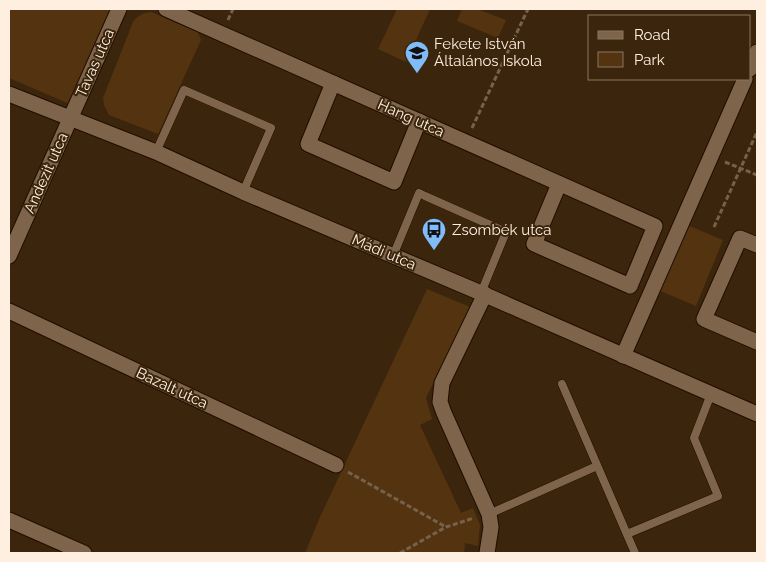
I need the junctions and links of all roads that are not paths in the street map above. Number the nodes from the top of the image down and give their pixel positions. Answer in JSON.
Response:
{"nodes":[{"id":1,"x":119,"y":9,"type":"edge"},
{"id":2,"x":166,"y":9,"type":"edge"},
{"id":3,"x":757,"y":52,"type":"edge"},
{"id":4,"x":751,"y":67,"type":"edge"},
{"id":5,"x":746,"y":80,"type":"edge"},
{"id":6,"x":333,"y":83,"type":"junction"},
{"id":7,"x":9,"y":94,"type":"edge"},
{"id":8,"x":70,"y":117,"type":"junction"},
{"id":9,"x":419,"y":121,"type":"junction"},
{"id":10,"x":156,"y":152,"type":"junction"},
{"id":11,"x":559,"y":184,"type":"junction"},
{"id":12,"x":243,"y":192,"type":"junction"},
{"id":13,"x":757,"y":245,"type":"edge"},
{"id":14,"x":9,"y":256,"type":"edge"},
{"id":15,"x":393,"y":256,"type":"junction"},
{"id":16,"x":483,"y":294,"type":"junction"},
{"id":17,"x":9,"y":311,"type":"edge"},
{"id":18,"x":757,"y":342,"type":"edge"},
{"id":19,"x":623,"y":356,"type":"junction"},
{"id":20,"x":562,"y":384,"type":"dead end"},
{"id":21,"x":711,"y":394,"type":"junction"},
{"id":22,"x":757,"y":414,"type":"edge"},
{"id":23,"x":336,"y":465,"type":"road end"},
{"id":24,"x":597,"y":466,"type":"junction"},
{"id":25,"x":489,"y":514,"type":"junction"},
{"id":26,"x":9,"y":520,"type":"edge"},
{"id":27,"x":627,"y":534,"type":"junction"},
{"id":28,"x":84,"y":553,"type":"edge"},
{"id":29,"x":487,"y":553,"type":"edge"},
{"id":30,"x":635,"y":553,"type":"edge"}],
"edges":[{"from":1,"to":8,"type":"street","name":"Tavas utca"},
{"from":2,"to":6,"type":"street","name":"Hang utca"},
{"from":3,"to":4,"type":"street"},
{"from":5,"to":19,"type":"street"},
{"from":6,"to":9,"type":"street","name":"Hang utca"},
{"from":6,"to":9,"type":"street"},
{"from":7,"to":8,"type":"street","name":"Mádi utca"},
{"from":8,"to":10,"type":"street","name":"Mádi utca"},
{"from":8,"to":14,"type":"street","name":"Andezit utca"},
{"from":9,"to":11,"type":"street","name":"Hang utca"},
{"from":10,"to":12,"type":"street","name":"Mádi utca"},
{"from":10,"to":12,"type":"lane"},
{"from":11,"to":11,"type":"street","name":"Hang utca"},
{"from":12,"to":15,"type":"street","name":"Mádi utca"},
{"from":13,"to":18,"type":"street"},
{"from":15,"to":16,"type":"street","name":"Mádi utca"},
{"from":15,"to":16,"type":"lane"},
{"from":16,"to":19,"type":"street","name":"Mádi utca"},
{"from":16,"to":25,"type":"street"},
{"from":17,"to":23,"type":"street","name":"Bazalt utca"},
{"from":19,"to":21,"type":"street","name":"Mádi utca"},
{"from":20,"to":24,"type":"lane"},
{"from":21,"to":22,"type":"street","name":"Mádi utca"},
{"from":21,"to":27,"type":"lane"},
{"from":24,"to":25,"type":"lane"},
{"from":24,"to":27,"type":"lane"},
{"from":25,"to":29,"type":"street"},
{"from":26,"to":28,"type":"street"},
{"from":27,"to":30,"type":"lane"}]}
